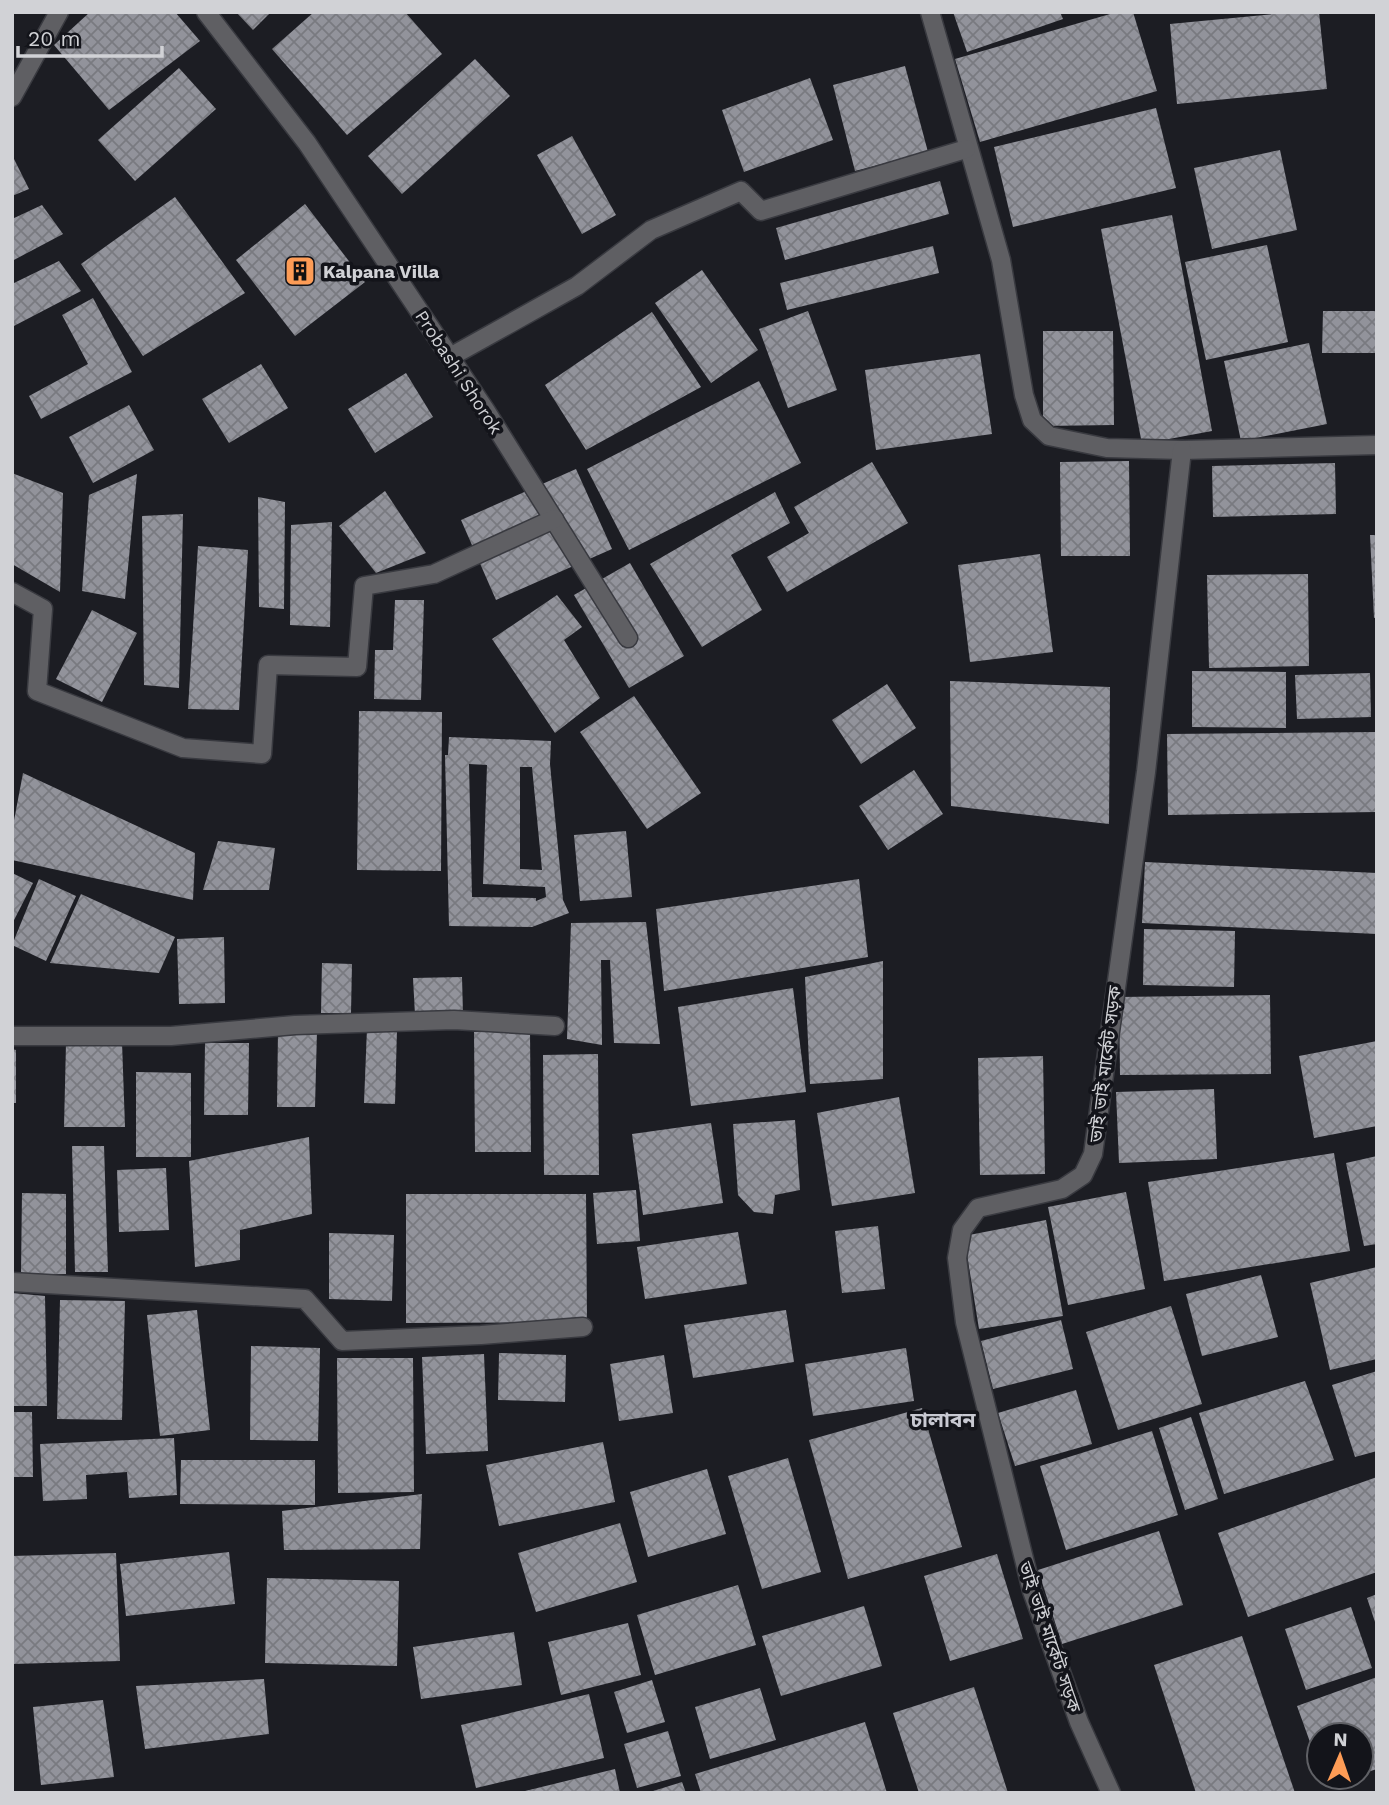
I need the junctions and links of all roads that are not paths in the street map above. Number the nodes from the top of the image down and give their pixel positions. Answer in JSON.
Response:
{"nodes":[{"id":1,"x":59,"y":12,"type":"edge"},
{"id":2,"x":206,"y":12,"type":"edge"},
{"id":3,"x":930,"y":12,"type":"edge"},
{"id":4,"x":12,"y":97,"type":"edge"},
{"id":5,"x":966,"y":149,"type":"junction"},
{"id":6,"x":450,"y":357,"type":"junction"},
{"id":7,"x":1377,"y":445,"type":"edge"},
{"id":8,"x":1182,"y":450,"type":"junction"},
{"id":9,"x":554,"y":519,"type":"junction"},
{"id":10,"x":12,"y":592,"type":"edge"},
{"id":11,"x":628,"y":638,"type":"dead end"},
{"id":12,"x":555,"y":1026,"type":"dead end"},
{"id":13,"x":12,"y":1035,"type":"edge"},
{"id":14,"x":12,"y":1282,"type":"edge"},
{"id":15,"x":583,"y":1327,"type":"dead end"},
{"id":16,"x":1111,"y":1793,"type":"edge"}],
"edges":[{"from":1,"to":4,"type":"street"},
{"from":2,"to":6,"type":"street","name":"Probashi Shorok"},
{"from":3,"to":5,"type":"street"},
{"from":5,"to":6,"type":"street"},
{"from":5,"to":8,"type":"street"},
{"from":6,"to":9,"type":"street","name":"Probashi Shorok"},
{"from":7,"to":8,"type":"street"},
{"from":8,"to":16,"type":"street","name":"ভাই ভাই মার্কেট সড়ক"},
{"from":9,"to":10,"type":"street"},
{"from":9,"to":11,"type":"street","name":"Probashi Shorok"},
{"from":12,"to":13,"type":"street"},
{"from":14,"to":15,"type":"street"}]}
